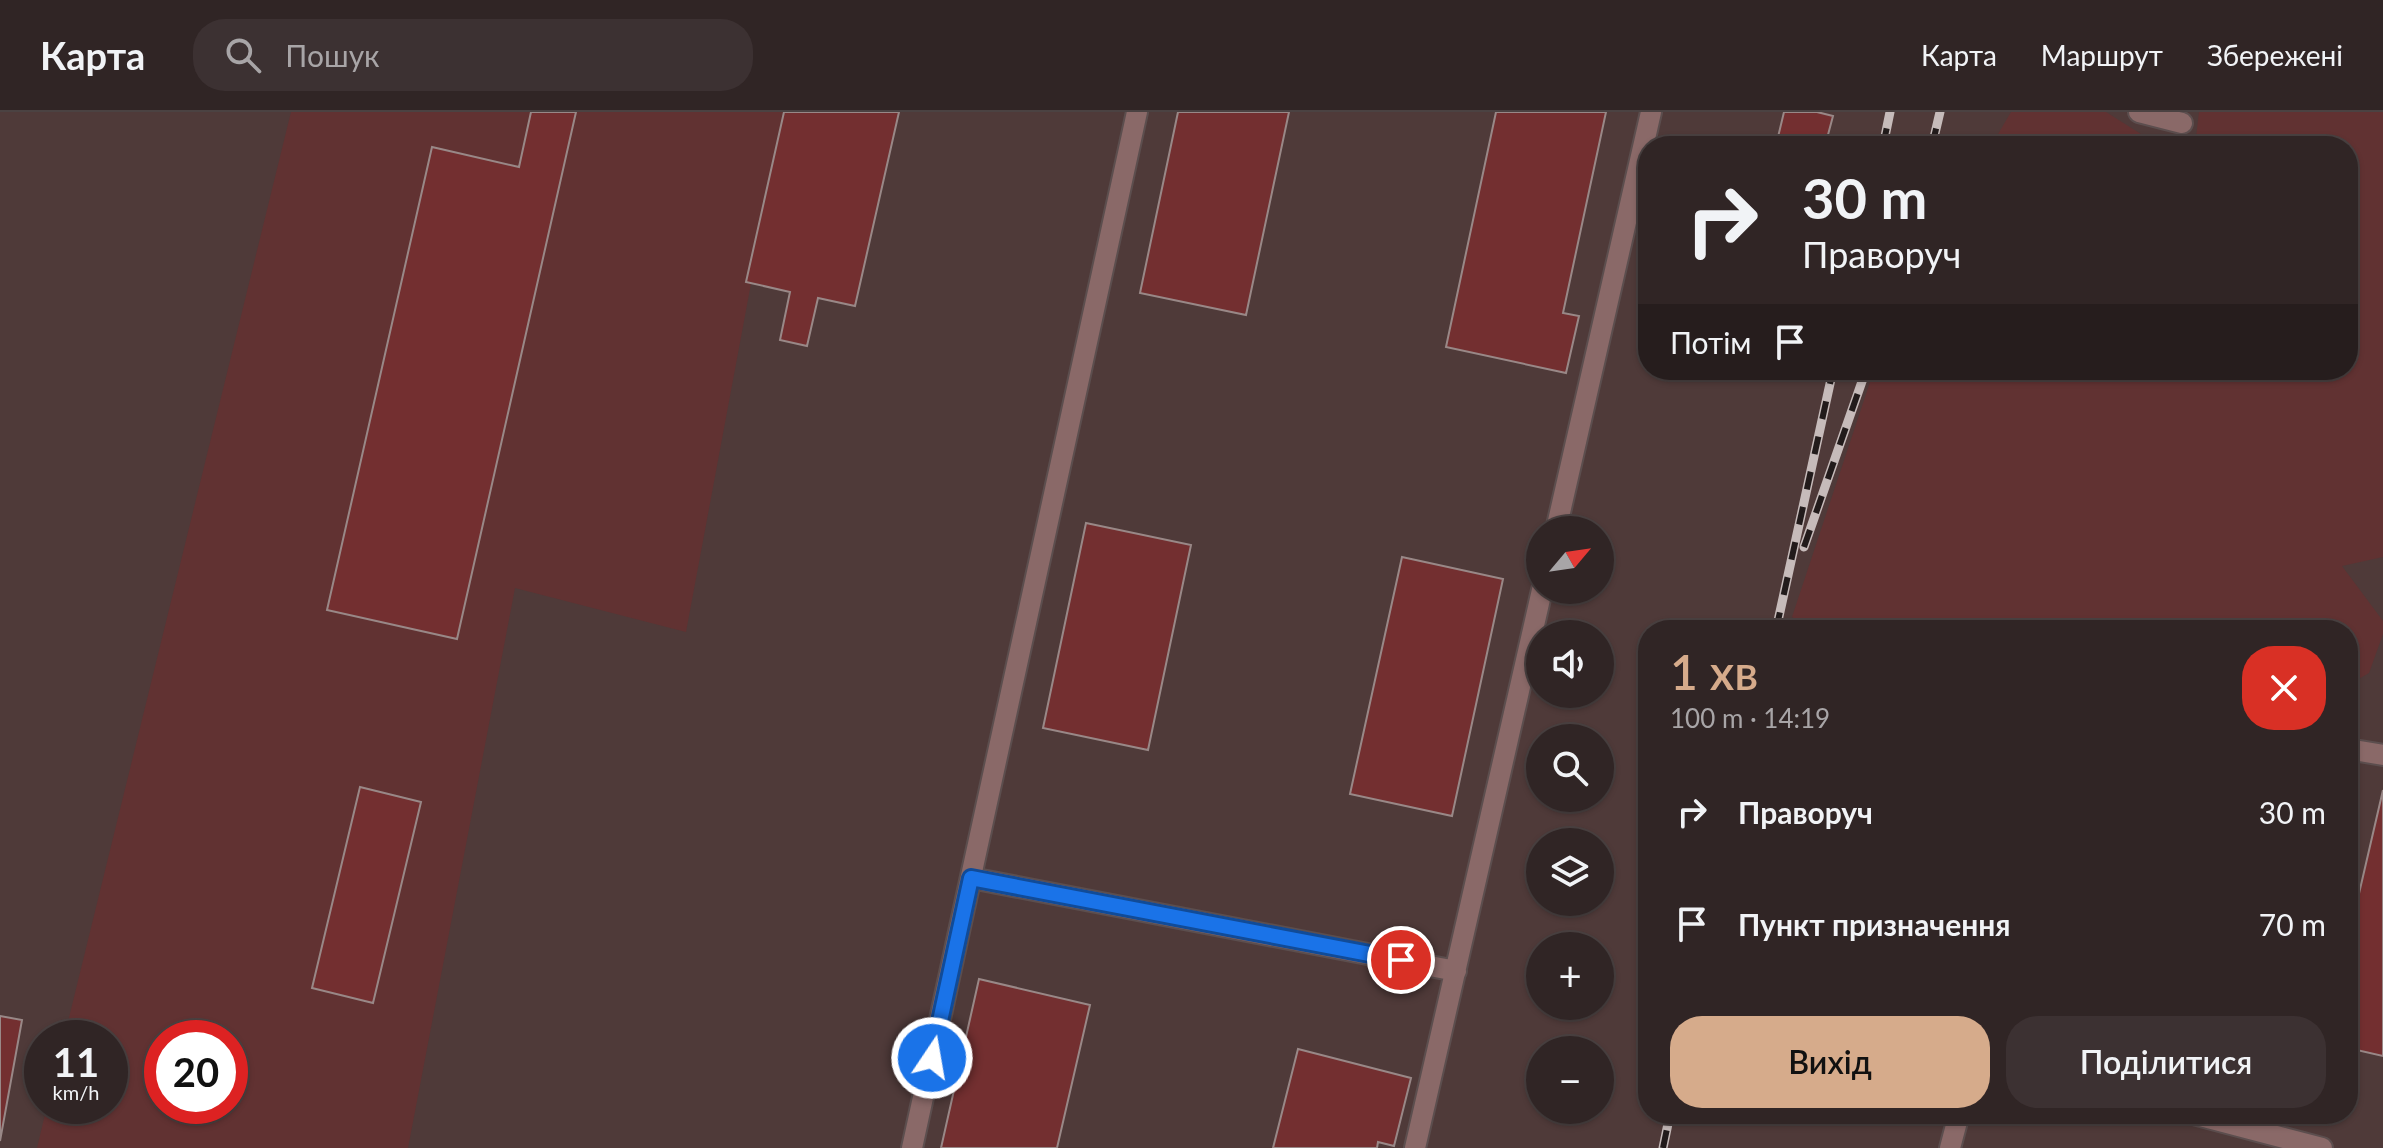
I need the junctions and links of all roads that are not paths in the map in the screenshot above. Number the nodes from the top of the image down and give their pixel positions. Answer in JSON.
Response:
{"nodes":[{"id":1,"x":1137,"y":112,"type":"edge"},
{"id":2,"x":1651,"y":112,"type":"edge"},
{"id":3,"x":2139,"y":112,"type":"edge"},
{"id":4,"x":2182,"y":123,"type":"dead end"},
{"id":5,"x":1646,"y":136,"type":"edge"},
{"id":6,"x":1638,"y":169,"type":"edge"},
{"id":7,"x":1559,"y":516,"type":"edge"},
{"id":8,"x":1539,"y":604,"type":"edge"},
{"id":9,"x":2358,"y":751,"type":"edge"},
{"id":10,"x":2383,"y":755,"type":"edge"},
{"id":11,"x":971,"y":878,"type":"junction"},
{"id":12,"x":1456,"y":971,"type":"junction"},
{"id":13,"x":1956,"y":1124,"type":"edge"},
{"id":14,"x":2231,"y":1124,"type":"edge"},
{"id":15,"x":912,"y":1148,"type":"edge"},
{"id":16,"x":1415,"y":1148,"type":"edge"},
{"id":17,"x":1950,"y":1148,"type":"edge"},
{"id":18,"x":2322,"y":1148,"type":"edge"}],
"edges":[{"from":1,"to":11,"type":"lane"},
{"from":2,"to":5,"type":"lane"},
{"from":3,"to":4,"type":"lane"},
{"from":6,"to":7,"type":"lane"},
{"from":8,"to":12,"type":"lane"},
{"from":9,"to":10,"type":"lane"},
{"from":11,"to":12,"type":"lane"},
{"from":11,"to":15,"type":"lane"},
{"from":12,"to":16,"type":"lane"},
{"from":13,"to":17,"type":"lane"},
{"from":14,"to":18,"type":"lane"}]}
